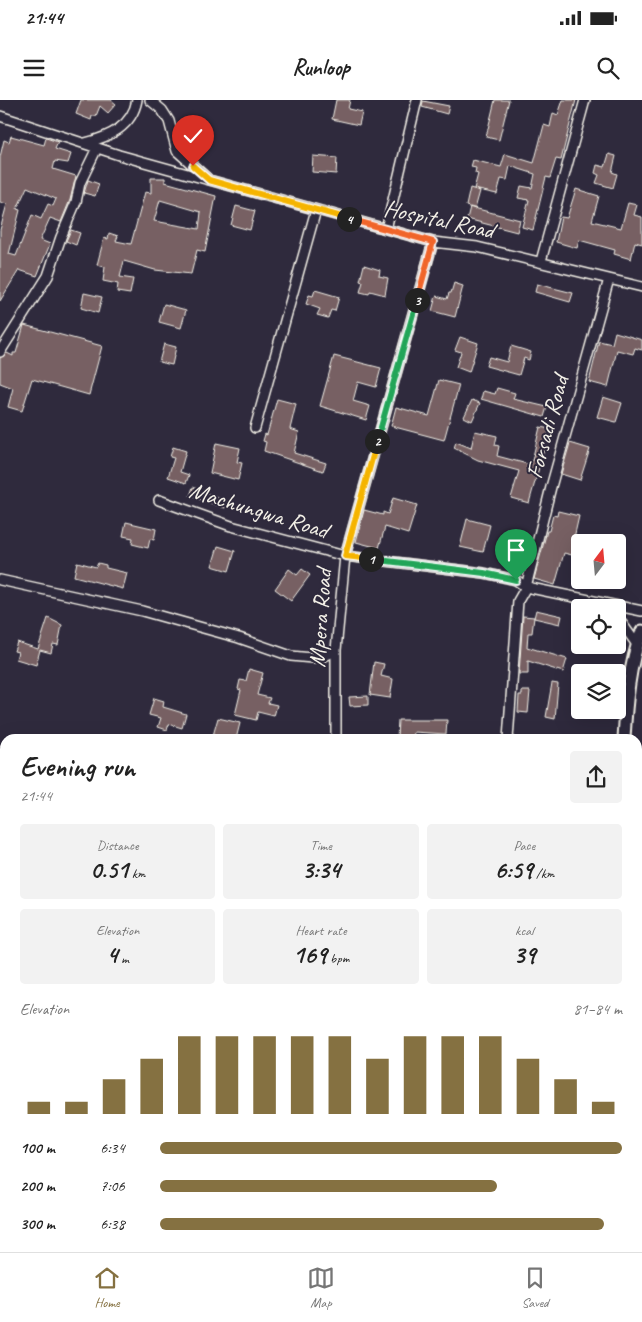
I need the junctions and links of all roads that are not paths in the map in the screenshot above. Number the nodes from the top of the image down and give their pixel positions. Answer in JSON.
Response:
{"nodes":[{"id":1,"x":137,"y":100,"type":"edge"},
{"id":2,"x":150,"y":100,"type":"edge"},
{"id":3,"x":417,"y":100,"type":"edge"},
{"id":4,"x":584,"y":100,"type":"edge"},
{"id":5,"x":0,"y":116,"type":"edge"},
{"id":6,"x":84,"y":144,"type":"junction"},
{"id":7,"x":97,"y":148,"type":"junction"},
{"id":8,"x":209,"y":180,"type":"junction"},
{"id":9,"x":316,"y":210,"type":"junction"},
{"id":10,"x":386,"y":229,"type":"junction"},
{"id":11,"x":433,"y":242,"type":"junction"},
{"id":12,"x":541,"y":261,"type":"junction"},
{"id":13,"x":609,"y":279,"type":"junction"},
{"id":14,"x":642,"y":287,"type":"edge"},
{"id":15,"x":0,"y":352,"type":"edge"},
{"id":16,"x":255,"y":428,"type":"dead end"},
{"id":17,"x":158,"y":500,"type":"dead end"},
{"id":18,"x":345,"y":556,"type":"junction"},
{"id":19,"x":0,"y":580,"type":"edge"},
{"id":20,"x":526,"y":587,"type":"junction"},
{"id":21,"x":578,"y":599,"type":"edge"},
{"id":22,"x":626,"y":609,"type":"edge"},
{"id":23,"x":642,"y":611,"type":"edge"},
{"id":24,"x":626,"y":629,"type":"edge"},
{"id":25,"x":642,"y":631,"type":"edge"},
{"id":26,"x":638,"y":646,"type":"junction"},
{"id":27,"x":336,"y":650,"type":"junction"},
{"id":28,"x":336,"y":734,"type":"edge"},
{"id":29,"x":508,"y":734,"type":"edge"},
{"id":30,"x":624,"y":734,"type":"edge"}],
"edges":[{"from":1,"to":6,"type":"street"},
{"from":2,"to":8,"type":"street"},
{"from":3,"to":10,"type":"street"},
{"from":4,"to":12,"type":"street"},
{"from":5,"to":6,"type":"street","name":"Hospital Road"},
{"from":6,"to":7,"type":"street","name":"Hospital Road"},
{"from":7,"to":8,"type":"street","name":"Hospital Road"},
{"from":7,"to":15,"type":"street"},
{"from":8,"to":9,"type":"street","name":"Hospital Road"},
{"from":9,"to":10,"type":"street","name":"Hospital Road"},
{"from":9,"to":16,"type":"street"},
{"from":10,"to":11,"type":"street","name":"Hospital Road"},
{"from":11,"to":12,"type":"street","name":"Hospital Road"},
{"from":11,"to":18,"type":"street","name":"Mpera Road"},
{"from":12,"to":13,"type":"street","name":"Hospital Road"},
{"from":13,"to":14,"type":"street","name":"Hospital Road"},
{"from":13,"to":20,"type":"street","name":"Forsadi Road"},
{"from":17,"to":18,"type":"street","name":"Machungwa Road"},
{"from":18,"to":20,"type":"street","name":"Machungwa Road"},
{"from":18,"to":27,"type":"street","name":"Mpera Road"},
{"from":19,"to":27,"type":"street"},
{"from":20,"to":21,"type":"street","name":"Machungwa Road"},
{"from":20,"to":29,"type":"street","name":"Forsadi Road"},
{"from":22,"to":23,"type":"street","name":"Machungwa Road"},
{"from":24,"to":26,"type":"street"},
{"from":25,"to":26,"type":"street"},
{"from":26,"to":30,"type":"street"},
{"from":27,"to":28,"type":"street","name":"Mpera Road"}]}
